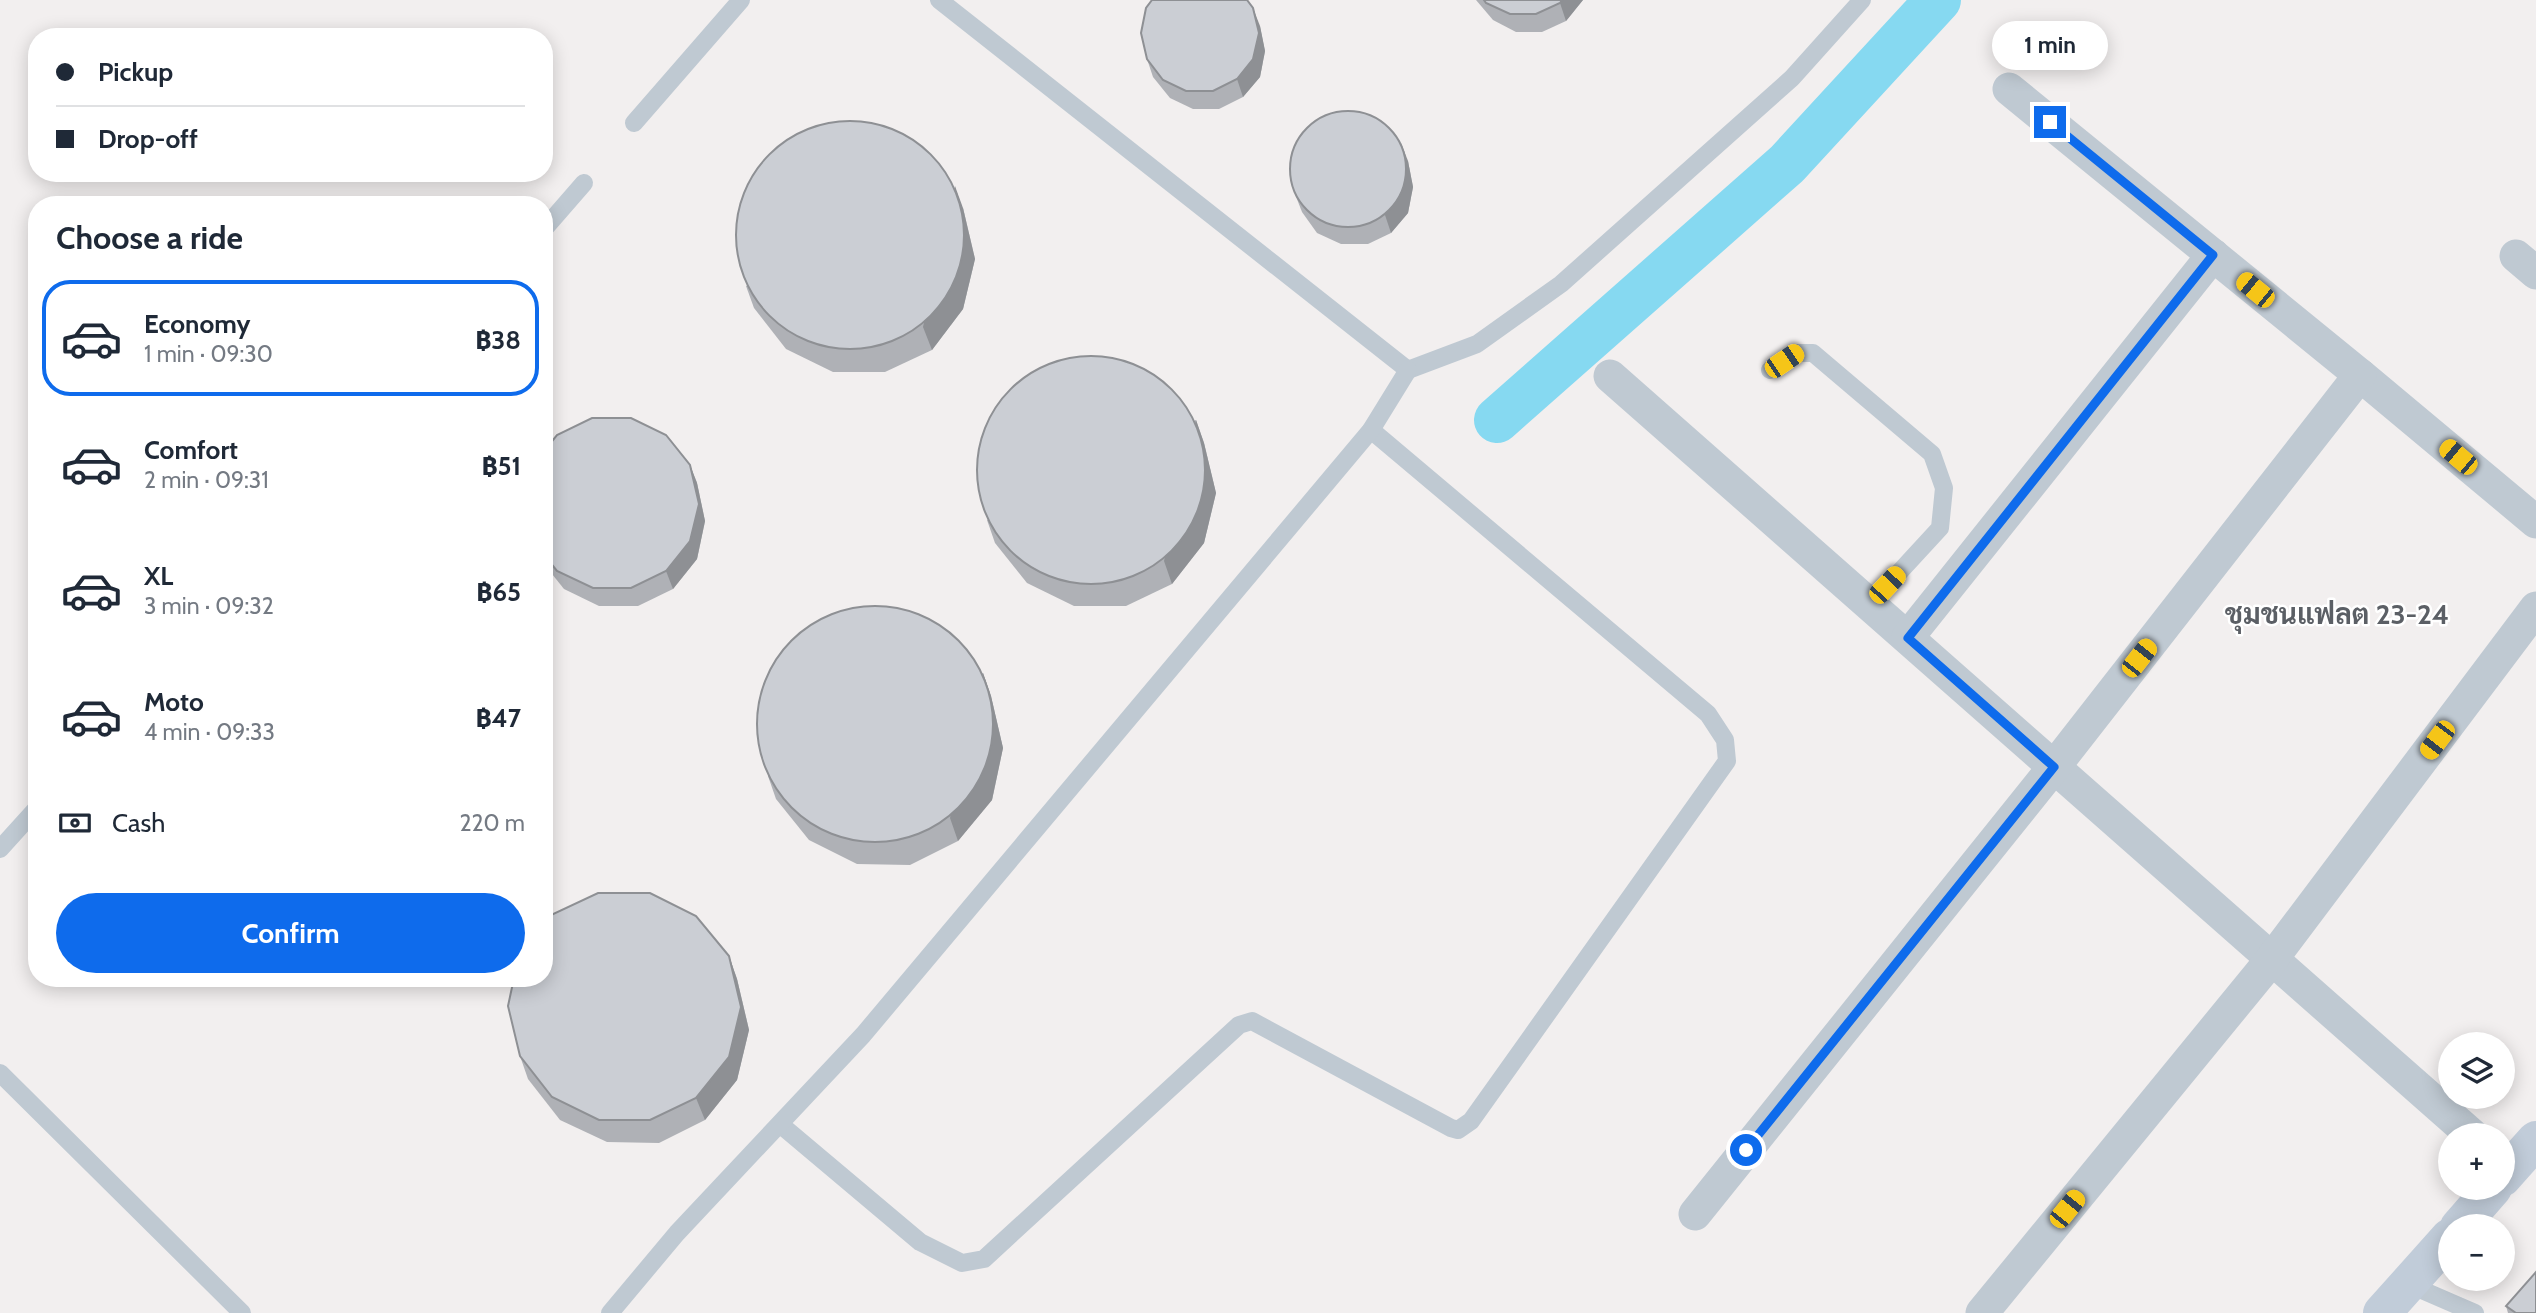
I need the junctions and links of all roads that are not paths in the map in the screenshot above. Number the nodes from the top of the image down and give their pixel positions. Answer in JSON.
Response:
{"nodes":[{"id":1,"x":741,"y":0,"type":"edge"},
{"id":2,"x":939,"y":0,"type":"edge"},
{"id":3,"x":1862,"y":0,"type":"edge"},
{"id":4,"x":2009,"y":89,"type":"dead end"},
{"id":5,"x":635,"y":123,"type":"dead end"},
{"id":6,"x":584,"y":183,"type":"dead end"},
{"id":7,"x":553,"y":219,"type":"edge"},
{"id":8,"x":2213,"y":255,"type":"junction"},
{"id":9,"x":1408,"y":370,"type":"junction"},
{"id":10,"x":1770,"y":370,"type":"dead end"},
{"id":11,"x":2360,"y":375,"type":"junction"},
{"id":12,"x":1610,"y":376,"type":"dead end"},
{"id":13,"x":1371,"y":430,"type":"junction"},
{"id":14,"x":2536,"y":522,"type":"edge"},
{"id":15,"x":1870,"y":604,"type":"junction"},
{"id":16,"x":2536,"y":608,"type":"edge"},
{"id":17,"x":1908,"y":638,"type":"junction"},
{"id":18,"x":2054,"y":767,"type":"junction"},
{"id":19,"x":28,"y":818,"type":"edge"},
{"id":20,"x":0,"y":849,"type":"edge"},
{"id":21,"x":2272,"y":959,"type":"junction"},
{"id":22,"x":0,"y":1073,"type":"edge"},
{"id":23,"x":2458,"y":1123,"type":"edge"},
{"id":24,"x":780,"y":1125,"type":"junction"},
{"id":25,"x":2536,"y":1140,"type":"edge"},
{"id":26,"x":2515,"y":1161,"type":"edge"},
{"id":27,"x":2481,"y":1200,"type":"edge"},
{"id":28,"x":1695,"y":1214,"type":"dead end"},
{"id":29,"x":2470,"y":1214,"type":"edge"},
{"id":30,"x":2438,"y":1250,"type":"edge"},
{"id":31,"x":2408,"y":1284,"type":"junction"},
{"id":32,"x":242,"y":1313,"type":"edge"},
{"id":33,"x":610,"y":1313,"type":"edge"},
{"id":34,"x":1982,"y":1313,"type":"edge"},
{"id":35,"x":2382,"y":1313,"type":"edge"},
{"id":36,"x":2475,"y":1313,"type":"edge"}],
"edges":[{"from":1,"to":5,"type":"lane"},
{"from":2,"to":9,"type":"lane"},
{"from":3,"to":9,"type":"lane"},
{"from":4,"to":8,"type":"street"},
{"from":6,"to":7,"type":"lane"},
{"from":8,"to":11,"type":"street"},
{"from":8,"to":17,"type":"street"},
{"from":9,"to":13,"type":"lane"},
{"from":10,"to":15,"type":"lane"},
{"from":11,"to":14,"type":"street"},
{"from":11,"to":18,"type":"street"},
{"from":12,"to":15,"type":"street"},
{"from":13,"to":24,"type":"lane"},
{"from":13,"to":24,"type":"lane"},
{"from":15,"to":17,"type":"street"},
{"from":16,"to":21,"type":"street"},
{"from":17,"to":18,"type":"street"},
{"from":18,"to":21,"type":"street"},
{"from":18,"to":28,"type":"street"},
{"from":19,"to":20,"type":"lane"},
{"from":21,"to":23,"type":"street"},
{"from":21,"to":34,"type":"street"},
{"from":22,"to":32,"type":"lane"},
{"from":24,"to":33,"type":"lane"},
{"from":25,"to":26,"type":"main road"},
{"from":27,"to":29,"type":"main road"},
{"from":30,"to":31,"type":"main road"},
{"from":31,"to":35,"type":"main road"},
{"from":31,"to":36,"type":"lane"}]}
